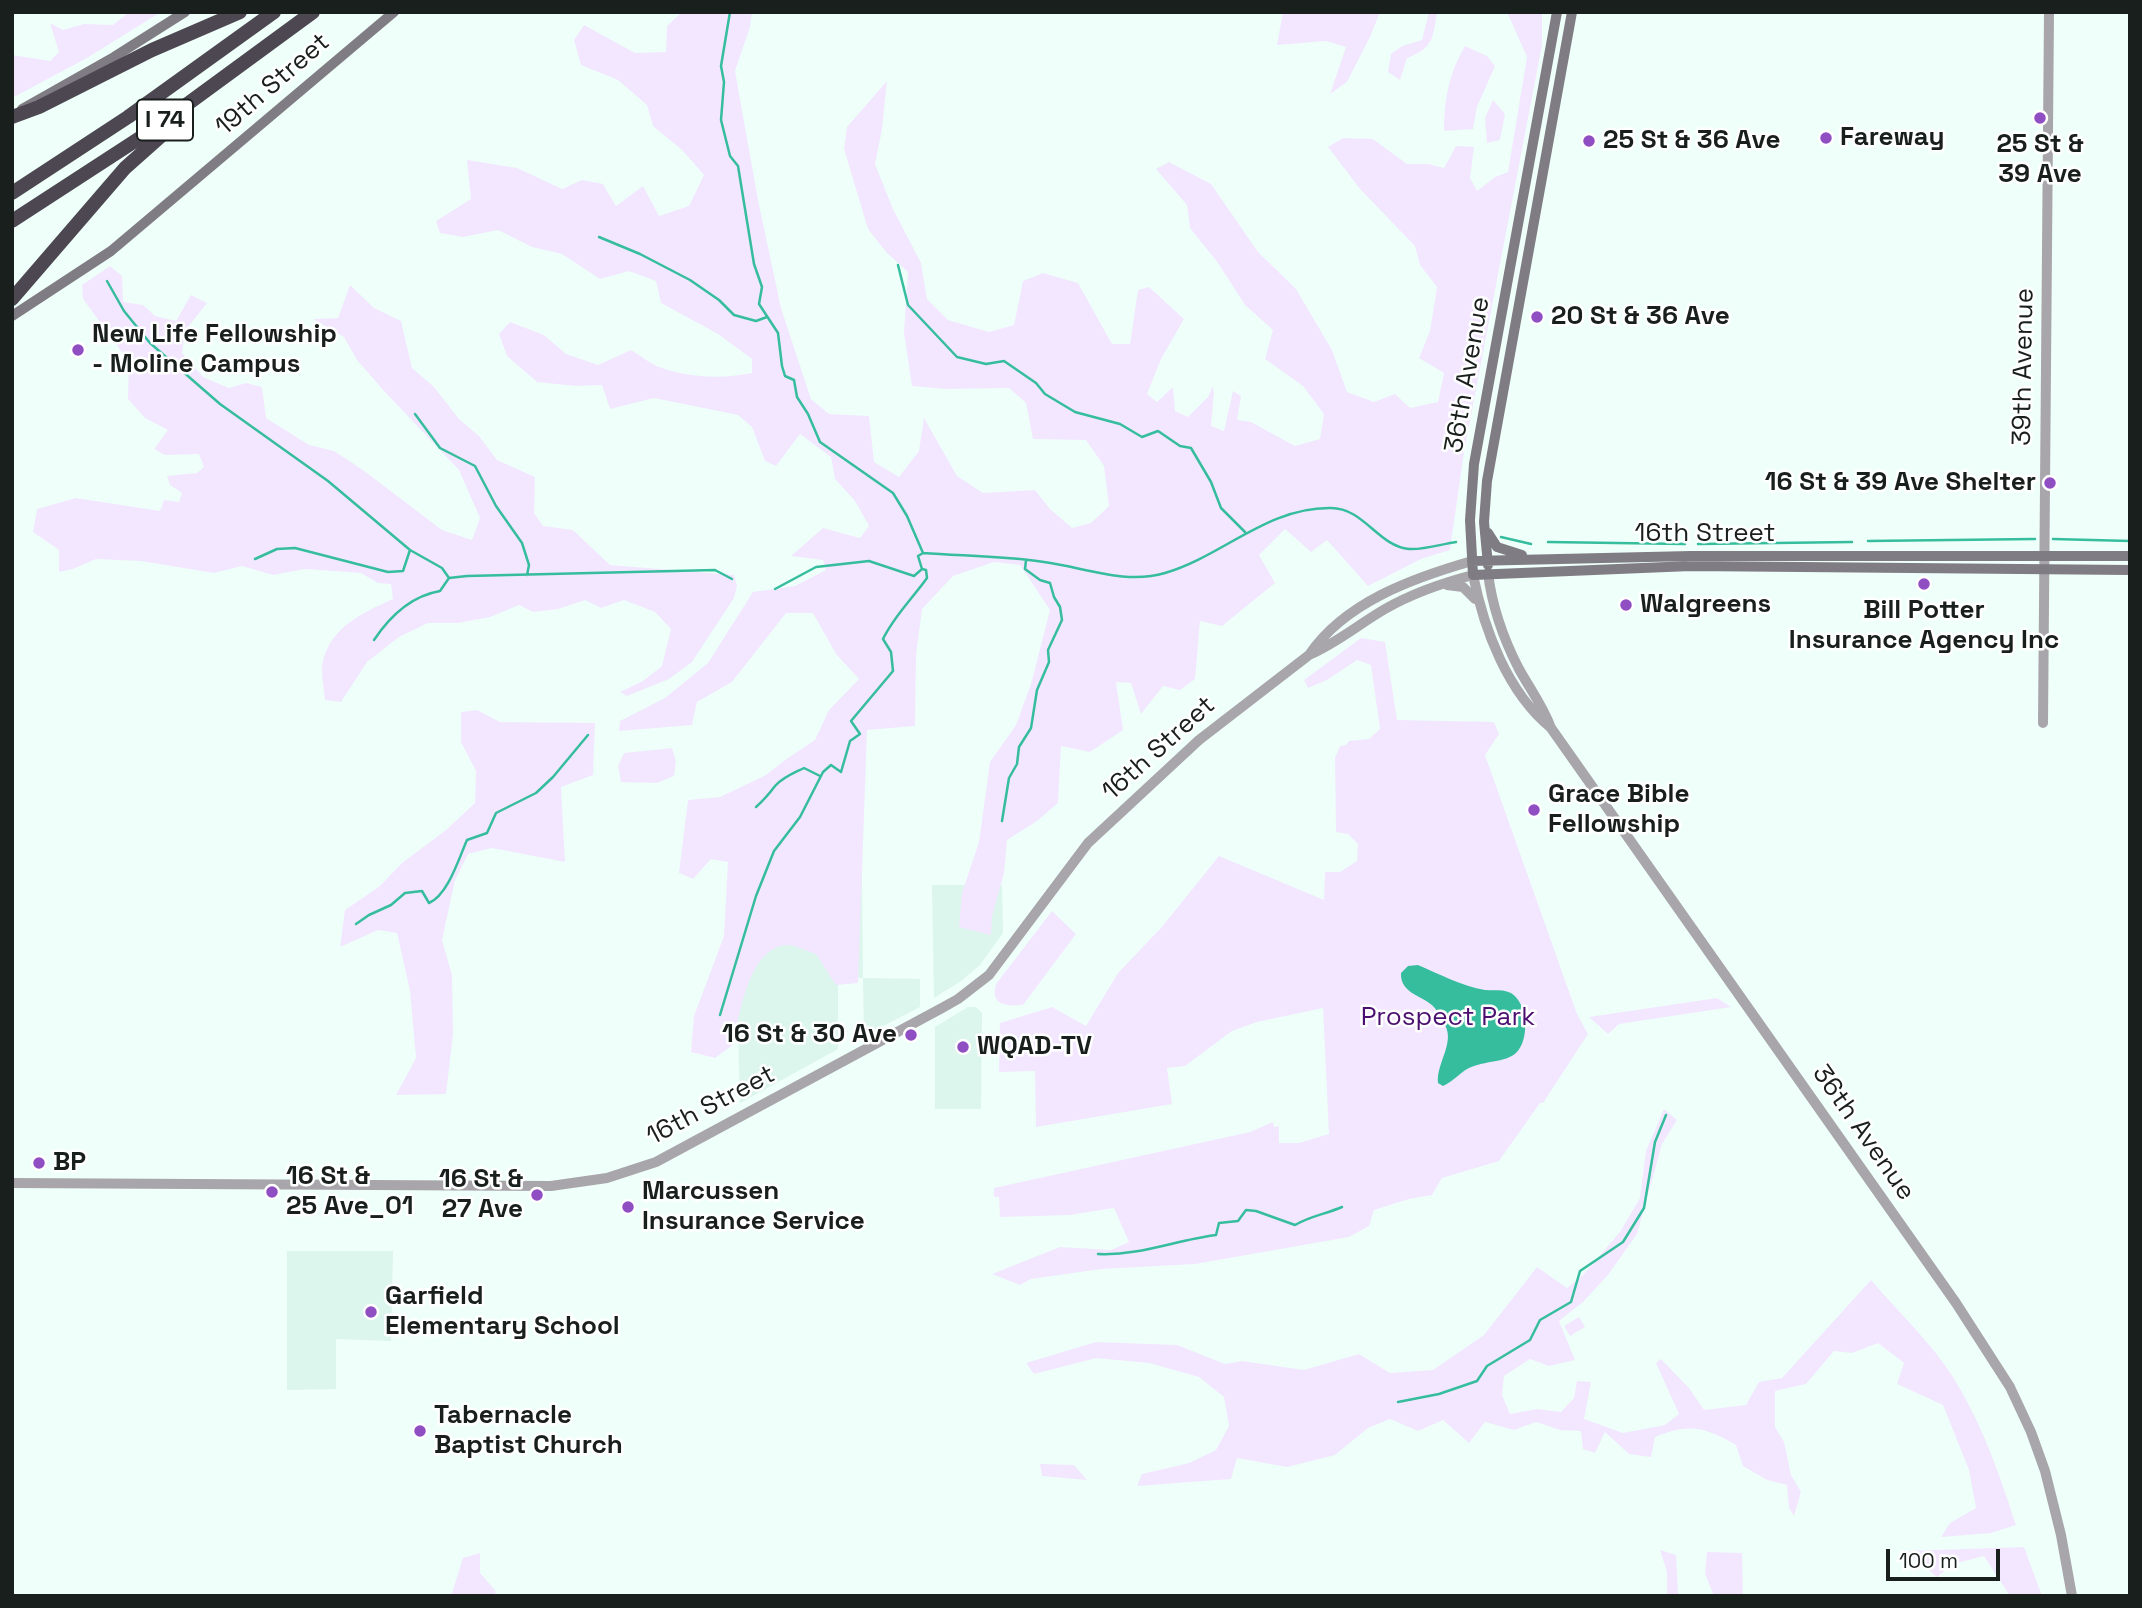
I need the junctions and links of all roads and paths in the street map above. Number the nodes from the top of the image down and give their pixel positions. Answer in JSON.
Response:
{"nodes":[{"id":1,"x":185,"y":12,"type":"edge"},
{"id":2,"x":240,"y":12,"type":"edge"},
{"id":3,"x":274,"y":12,"type":"edge"},
{"id":4,"x":313,"y":12,"type":"edge"},
{"id":5,"x":394,"y":12,"type":"edge"},
{"id":6,"x":1557,"y":12,"type":"edge"},
{"id":7,"x":1572,"y":12,"type":"edge"},
{"id":8,"x":2049,"y":12,"type":"edge"},
{"id":9,"x":232,"y":73,"type":"junction"},
{"id":10,"x":12,"y":116,"type":"edge"},
{"id":11,"x":12,"y":193,"type":"edge"},
{"id":12,"x":12,"y":221,"type":"edge"},
{"id":13,"x":12,"y":299,"type":"edge"},
{"id":14,"x":12,"y":316,"type":"edge"},
{"id":15,"x":1484,"y":522,"type":"junction"},
{"id":16,"x":2130,"y":556,"type":"edge"},
{"id":17,"x":1538,"y":558,"type":"junction"},
{"id":18,"x":2043,"y":558,"type":"junction"},
{"id":19,"x":1487,"y":560,"type":"junction"},
{"id":20,"x":1472,"y":561,"type":"junction"},
{"id":21,"x":2043,"y":570,"type":"junction"},
{"id":22,"x":2130,"y":570,"type":"edge"},
{"id":23,"x":1488,"y":573,"type":"junction"},
{"id":24,"x":1473,"y":575,"type":"junction"},
{"id":25,"x":1419,"y":592,"type":"junction"},
{"id":26,"x":1479,"y":604,"type":"junction"},
{"id":27,"x":1309,"y":655,"type":"junction"},
{"id":28,"x":2043,"y":723,"type":"dead end"},
{"id":29,"x":1551,"y":728,"type":"junction"},
{"id":30,"x":12,"y":1183,"type":"edge"},
{"id":31,"x":2072,"y":1596,"type":"edge"}],
"edges":[{"from":1,"to":10,"type":"main road"},
{"from":2,"to":10,"type":"highway"},
{"from":3,"to":11,"type":"highway","number":"I 74"},
{"from":4,"to":9,"type":"highway","number":"I 74"},
{"from":5,"to":14,"type":"main road","name":"19th Street"},
{"from":6,"to":20,"type":"main road","name":"36th Avenue"},
{"from":7,"to":15,"type":"main road","name":"36th Avenue"},
{"from":8,"to":18,"type":"street","name":"39th Avenue"},
{"from":9,"to":12,"type":"highway","number":"I 74"},
{"from":9,"to":13,"type":"highway"},
{"from":15,"to":17,"type":"main road"},
{"from":15,"to":19,"type":"main road","name":"36th Avenue"},
{"from":16,"to":18,"type":"main road","name":"16th Street"},
{"from":17,"to":18,"type":"main road","name":"16th Street"},
{"from":17,"to":19,"type":"main road","name":"16th Street"},
{"from":18,"to":21,"type":"street","name":"39th Avenue"},
{"from":19,"to":20,"type":"main road","name":"16th Street"},
{"from":19,"to":23,"type":"main road","name":"36th Avenue"},
{"from":20,"to":24,"type":"main road","name":"36th Avenue"},
{"from":20,"to":27,"type":"street","name":"16th Street"},
{"from":21,"to":22,"type":"main road","name":"16th Street"},
{"from":21,"to":23,"type":"main road","name":"16th Street"},
{"from":21,"to":28,"type":"street","name":"39th Avenue"},
{"from":23,"to":24,"type":"main road","name":"16th Street"},
{"from":23,"to":29,"type":"street","name":"36th Avenue"},
{"from":24,"to":25,"type":"street","name":"16th Street"},
{"from":24,"to":26,"type":"street","name":"36th Avenue"},
{"from":25,"to":26,"type":"street"},
{"from":25,"to":27,"type":"street","name":"16th Street"},
{"from":26,"to":29,"type":"street","name":"36th Avenue"},
{"from":27,"to":30,"type":"street","name":"16th Street"},
{"from":29,"to":31,"type":"street","name":"36th Avenue"}]}
